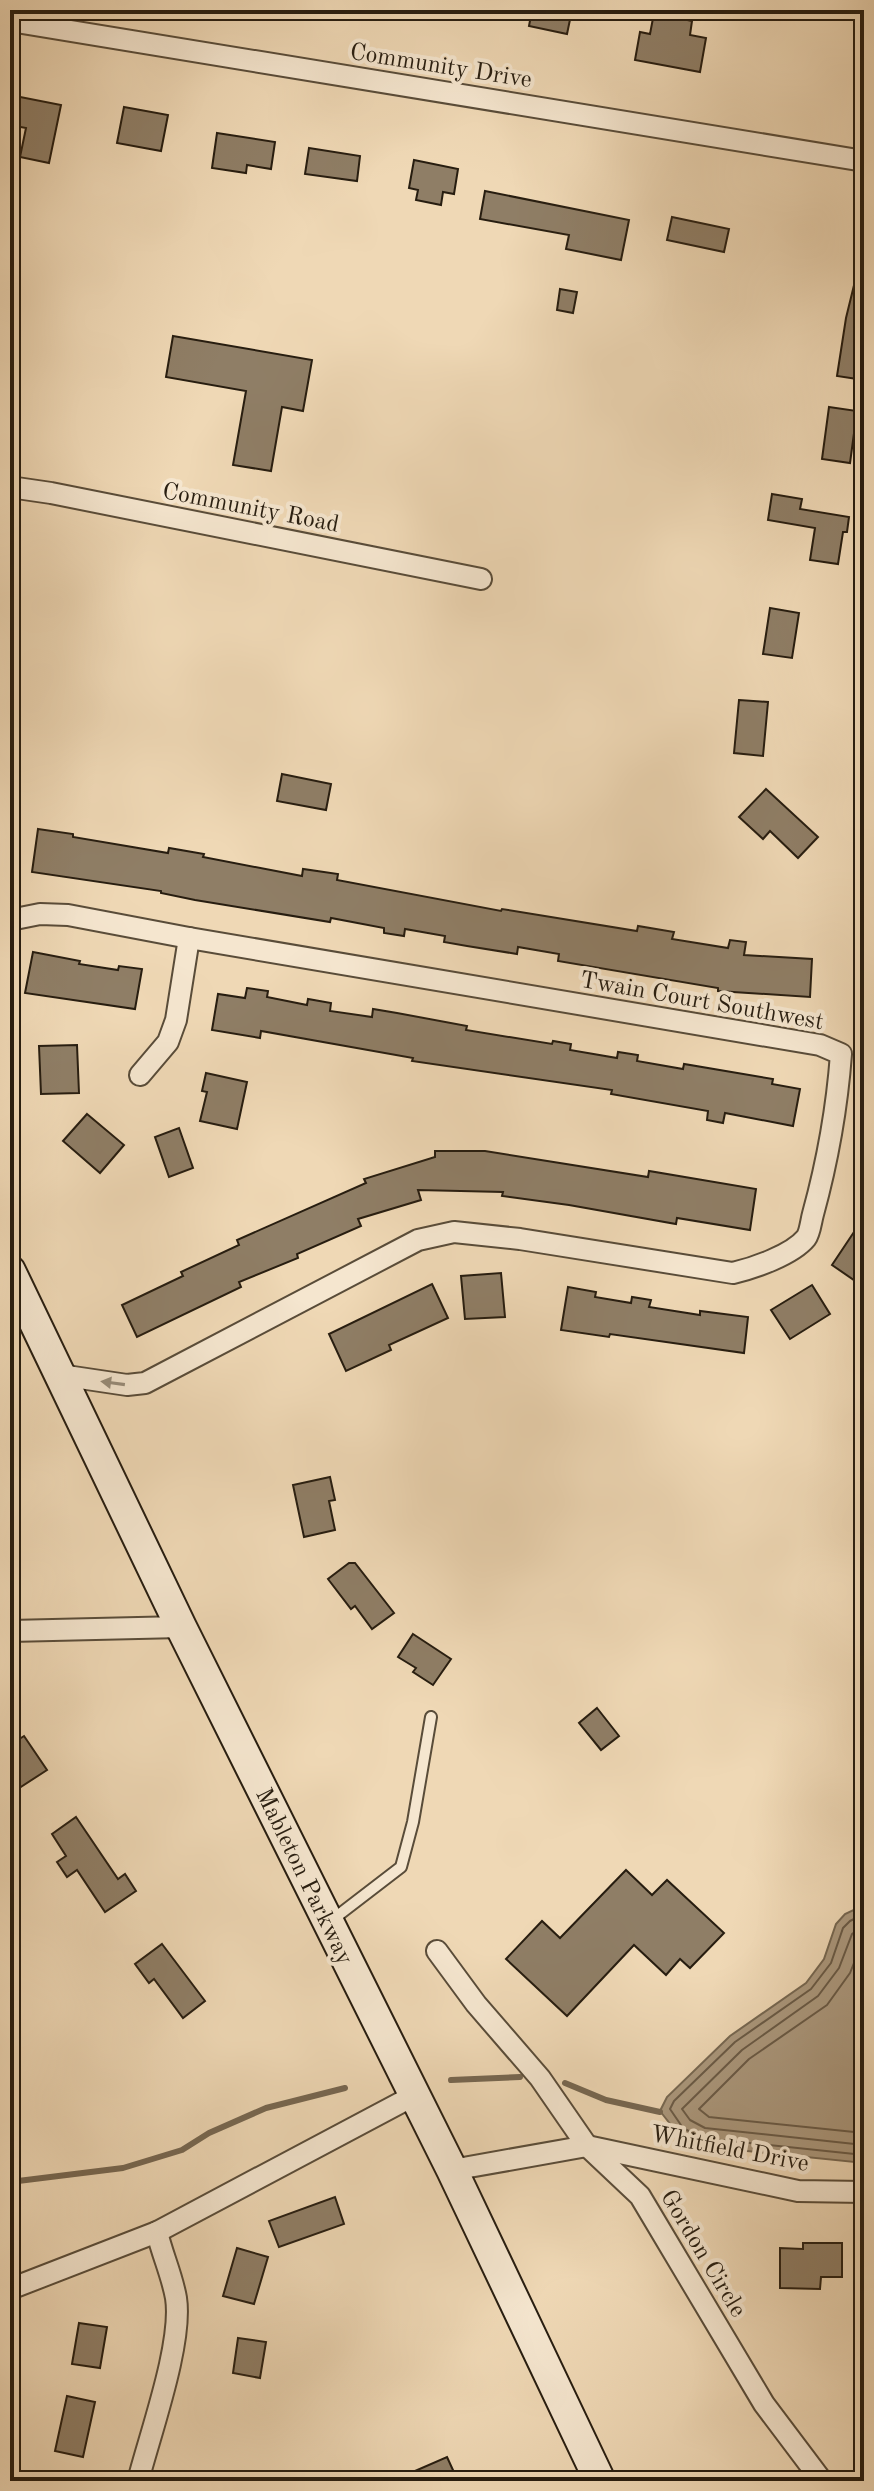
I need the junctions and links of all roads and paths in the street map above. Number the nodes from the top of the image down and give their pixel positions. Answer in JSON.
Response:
{"nodes":[{"id":1,"x":10,"y":21,"type":"edge"},
{"id":2,"x":864,"y":161,"type":"edge"},
{"id":3,"x":10,"y":487,"type":"edge"},
{"id":4,"x":481,"y":579,"type":"dead end"},
{"id":5,"x":10,"y":920,"type":"edge"},
{"id":6,"x":189,"y":938,"type":"junction"},
{"id":7,"x":140,"y":1075,"type":"dead end"},
{"id":8,"x":10,"y":1271,"type":"edge"},
{"id":9,"x":60,"y":1375,"type":"junction"},
{"id":10,"x":181,"y":1627,"type":"junction"},
{"id":11,"x":10,"y":1631,"type":"edge"},
{"id":12,"x":431,"y":1717,"type":"dead end"},
{"id":13,"x":327,"y":1923,"type":"junction"},
{"id":14,"x":437,"y":1951,"type":"dead end"},
{"id":15,"x":415,"y":2095,"type":"junction"},
{"id":16,"x":587,"y":2146,"type":"junction"},
{"id":17,"x":452,"y":2170,"type":"junction"},
{"id":18,"x":864,"y":2192,"type":"edge"},
{"id":19,"x":157,"y":2232,"type":"junction"},
{"id":20,"x":10,"y":2289,"type":"edge"},
{"id":21,"x":138,"y":2481,"type":"edge"},
{"id":22,"x":600,"y":2481,"type":"edge"},
{"id":23,"x":822,"y":2481,"type":"edge"}],
"edges":[{"from":1,"to":2,"type":"street","name":"Community Drive"},
{"from":3,"to":4,"type":"street","name":"Community Road"},
{"from":5,"to":6,"type":"street","name":"Twain Court Southwest"},
{"from":6,"to":7,"type":"street"},
{"from":6,"to":9,"type":"street","name":"Twain Court Southwest","one_way":true},
{"from":8,"to":9,"type":"main road","name":"Mableton Parkway"},
{"from":9,"to":10,"type":"main road","name":"Mableton Parkway"},
{"from":10,"to":11,"type":"street"},
{"from":10,"to":13,"type":"main road","name":"Mableton Parkway"},
{"from":12,"to":13,"type":"lane"},
{"from":13,"to":15,"type":"main road","name":"Mableton Parkway"},
{"from":14,"to":16,"type":"street","name":"Gordon Circle"},
{"from":15,"to":17,"type":"main road","name":"Mableton Parkway"},
{"from":15,"to":19,"type":"street"},
{"from":16,"to":17,"type":"street"},
{"from":16,"to":18,"type":"street","name":"Whitfield Drive"},
{"from":16,"to":23,"type":"street","name":"Gordon Circle"},
{"from":17,"to":22,"type":"main road","name":"Mableton Parkway"},
{"from":19,"to":20,"type":"street"},
{"from":19,"to":21,"type":"street"}]}
